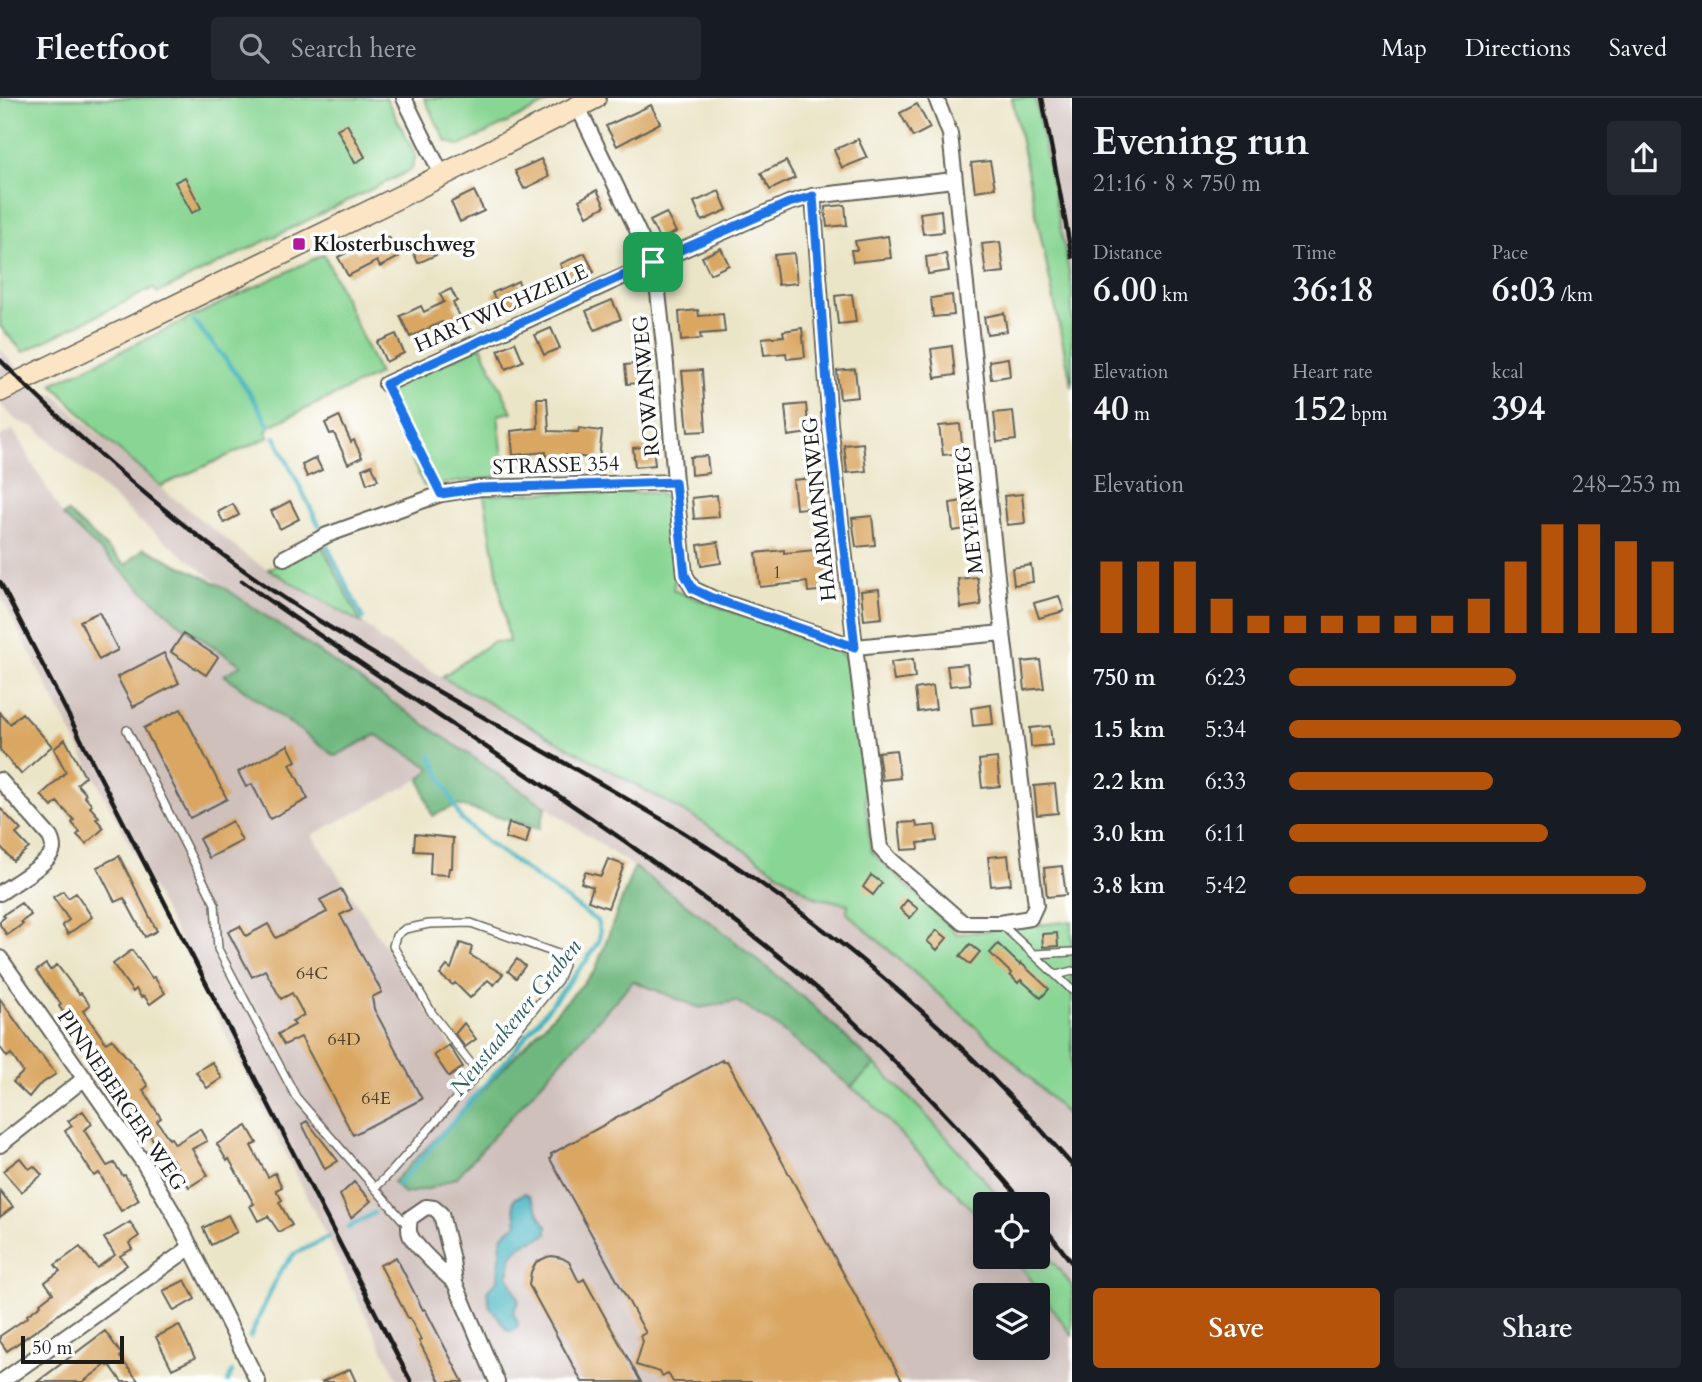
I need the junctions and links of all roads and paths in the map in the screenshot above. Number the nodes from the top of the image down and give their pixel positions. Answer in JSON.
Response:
{"nodes":[{"id":1,"x":404,"y":98,"type":"edge"},
{"id":2,"x":936,"y":98,"type":"edge"},
{"id":3,"x":587,"y":102,"type":"edge"},
{"id":4,"x":442,"y":175,"type":"junction"},
{"id":5,"x":954,"y":180,"type":"junction"},
{"id":6,"x":813,"y":196,"type":"junction"},
{"id":7,"x":653,"y":262,"type":"junction"},
{"id":8,"x":386,"y":384,"type":"joint"},
{"id":9,"x":0,"y":391,"type":"edge"},
{"id":10,"x":675,"y":482,"type":"junction"},
{"id":11,"x":441,"y":494,"type":"junction"},
{"id":12,"x":284,"y":558,"type":"dead end"},
{"id":13,"x":1003,"y":633,"type":"junction"},
{"id":14,"x":855,"y":647,"type":"junction"},
{"id":15,"x":127,"y":730,"type":"dead end"},
{"id":16,"x":0,"y":780,"type":"edge"},
{"id":17,"x":0,"y":893,"type":"edge"},
{"id":18,"x":1030,"y":918,"type":"joint"},
{"id":19,"x":1000,"y":923,"type":"junction"},
{"id":20,"x":1072,"y":952,"type":"edge"},
{"id":21,"x":1034,"y":954,"type":"junction"},
{"id":22,"x":0,"y":958,"type":"edge"},
{"id":23,"x":1072,"y":971,"type":"edge"},
{"id":24,"x":1057,"y":975,"type":"junction"},
{"id":25,"x":1072,"y":990,"type":"edge"},
{"id":26,"x":478,"y":1073,"type":"junction"},
{"id":27,"x":85,"y":1078,"type":"junction"},
{"id":28,"x":0,"y":1145,"type":"edge"},
{"id":29,"x":375,"y":1188,"type":"junction"},
{"id":30,"x":408,"y":1227,"type":"junction"},
{"id":31,"x":191,"y":1247,"type":"junction"},
{"id":32,"x":455,"y":1283,"type":"junction"},
{"id":33,"x":1,"y":1382,"type":"edge"},
{"id":34,"x":258,"y":1382,"type":"edge"},
{"id":35,"x":497,"y":1382,"type":"edge"}],
"edges":[{"from":1,"to":4,"type":"street"},
{"from":2,"to":5,"type":"street","name":"MEYERWEG"},
{"from":3,"to":4,"type":"street"},
{"from":3,"to":7,"type":"street","name":"ROWANWEG"},
{"from":4,"to":9,"type":"street"},
{"from":5,"to":6,"type":"street","name":"HARTWICHZEILE"},
{"from":5,"to":13,"type":"street","name":"MEYERWEG"},
{"from":6,"to":7,"type":"street","name":"HARTWICHZEILE"},
{"from":6,"to":14,"type":"street","name":"HAARMANNWEG"},
{"from":7,"to":8,"type":"street","name":"HARTWICHZEILE"},
{"from":7,"to":10,"type":"street","name":"ROWANWEG"},
{"from":8,"to":11,"type":"lane"},
{"from":10,"to":11,"type":"street","name":"STRASSE 354"},
{"from":10,"to":14,"type":"street","name":"ROWANWEG"},
{"from":11,"to":12,"type":"street","name":"STRASSE 354"},
{"from":13,"to":14,"type":"street"},
{"from":13,"to":18,"type":"street","name":"MEYERWEG"},
{"from":14,"to":19,"type":"street","name":"HAARMANNWEG"},
{"from":15,"to":29,"type":"lane"},
{"from":16,"to":17,"type":"street"},
{"from":18,"to":19,"type":"street","name":"HAARMANNWEG"},
{"from":19,"to":21,"type":"lane"},
{"from":20,"to":21,"type":"lane"},
{"from":21,"to":24,"type":"lane"},
{"from":22,"to":27,"type":"street","name":"PINNEBERGER WEG"},
{"from":23,"to":24,"type":"lane"},
{"from":24,"to":25,"type":"lane"},
{"from":26,"to":26,"type":"lane"},
{"from":26,"to":29,"type":"lane"},
{"from":27,"to":28,"type":"street"},
{"from":27,"to":31,"type":"street","name":"PINNEBERGER WEG"},
{"from":29,"to":30,"type":"lane"},
{"from":30,"to":32,"type":"street"},
{"from":30,"to":32,"type":"street"},
{"from":31,"to":33,"type":"street"},
{"from":31,"to":34,"type":"street","name":"PINNEBERGER WEG"},
{"from":32,"to":35,"type":"street"}]}
